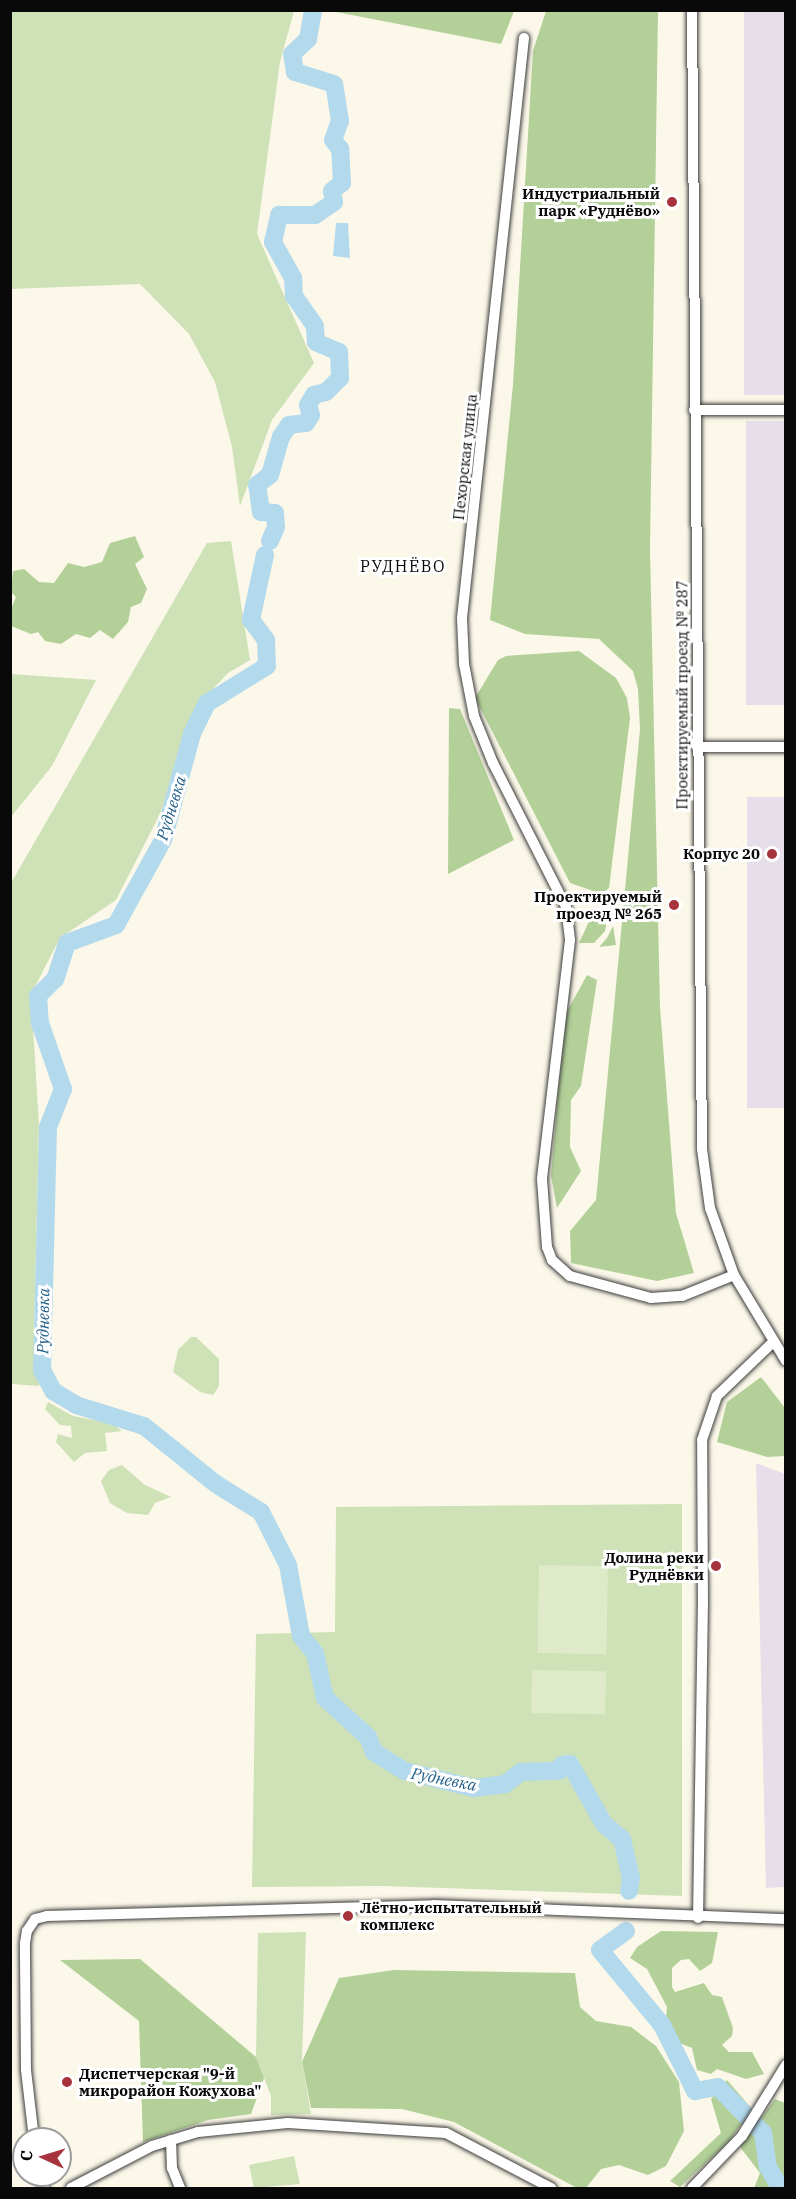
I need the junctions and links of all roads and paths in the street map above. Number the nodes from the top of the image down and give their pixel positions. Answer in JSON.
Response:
{"nodes":[{"id":1,"x":692,"y":10,"type":"edge"},
{"id":2,"x":524,"y":38,"type":"dead end"},
{"id":3,"x":694,"y":410,"type":"junction"},
{"id":4,"x":786,"y":410,"type":"edge"},
{"id":5,"x":697,"y":747,"type":"junction"},
{"id":6,"x":786,"y":747,"type":"edge"},
{"id":7,"x":734,"y":1275,"type":"junction"},
{"id":8,"x":772,"y":1343,"type":"junction"},
{"id":9,"x":786,"y":1361,"type":"edge"},
{"id":10,"x":698,"y":1918,"type":"junction"},
{"id":11,"x":786,"y":1919,"type":"edge"},
{"id":12,"x":786,"y":2065,"type":"edge"},
{"id":13,"x":33,"y":2127,"type":"edge"},
{"id":14,"x":171,"y":2140,"type":"junction"},
{"id":15,"x":71,"y":2188,"type":"edge"},
{"id":16,"x":180,"y":2188,"type":"edge"},
{"id":17,"x":551,"y":2188,"type":"edge"},
{"id":18,"x":692,"y":2188,"type":"edge"}],
"edges":[{"from":1,"to":3,"type":"street","name":"Проектируемый проезд № 287"},
{"from":2,"to":7,"type":"street","name":"Пехорская улица"},
{"from":3,"to":4,"type":"street"},
{"from":3,"to":5,"type":"street","name":"Проектируемый проезд № 287"},
{"from":5,"to":6,"type":"street"},
{"from":5,"to":7,"type":"street","name":"Проектируемый проезд № 287"},
{"from":7,"to":8,"type":"street","name":"Проектируемый проезд № 287"},
{"from":8,"to":9,"type":"street","name":"Проектируемый проезд № 287"},
{"from":8,"to":10,"type":"street"},
{"from":10,"to":11,"type":"street"},
{"from":10,"to":13,"type":"street"},
{"from":12,"to":18,"type":"street"},
{"from":14,"to":15,"type":"street"},
{"from":14,"to":16,"type":"street"},
{"from":14,"to":17,"type":"street"}]}
